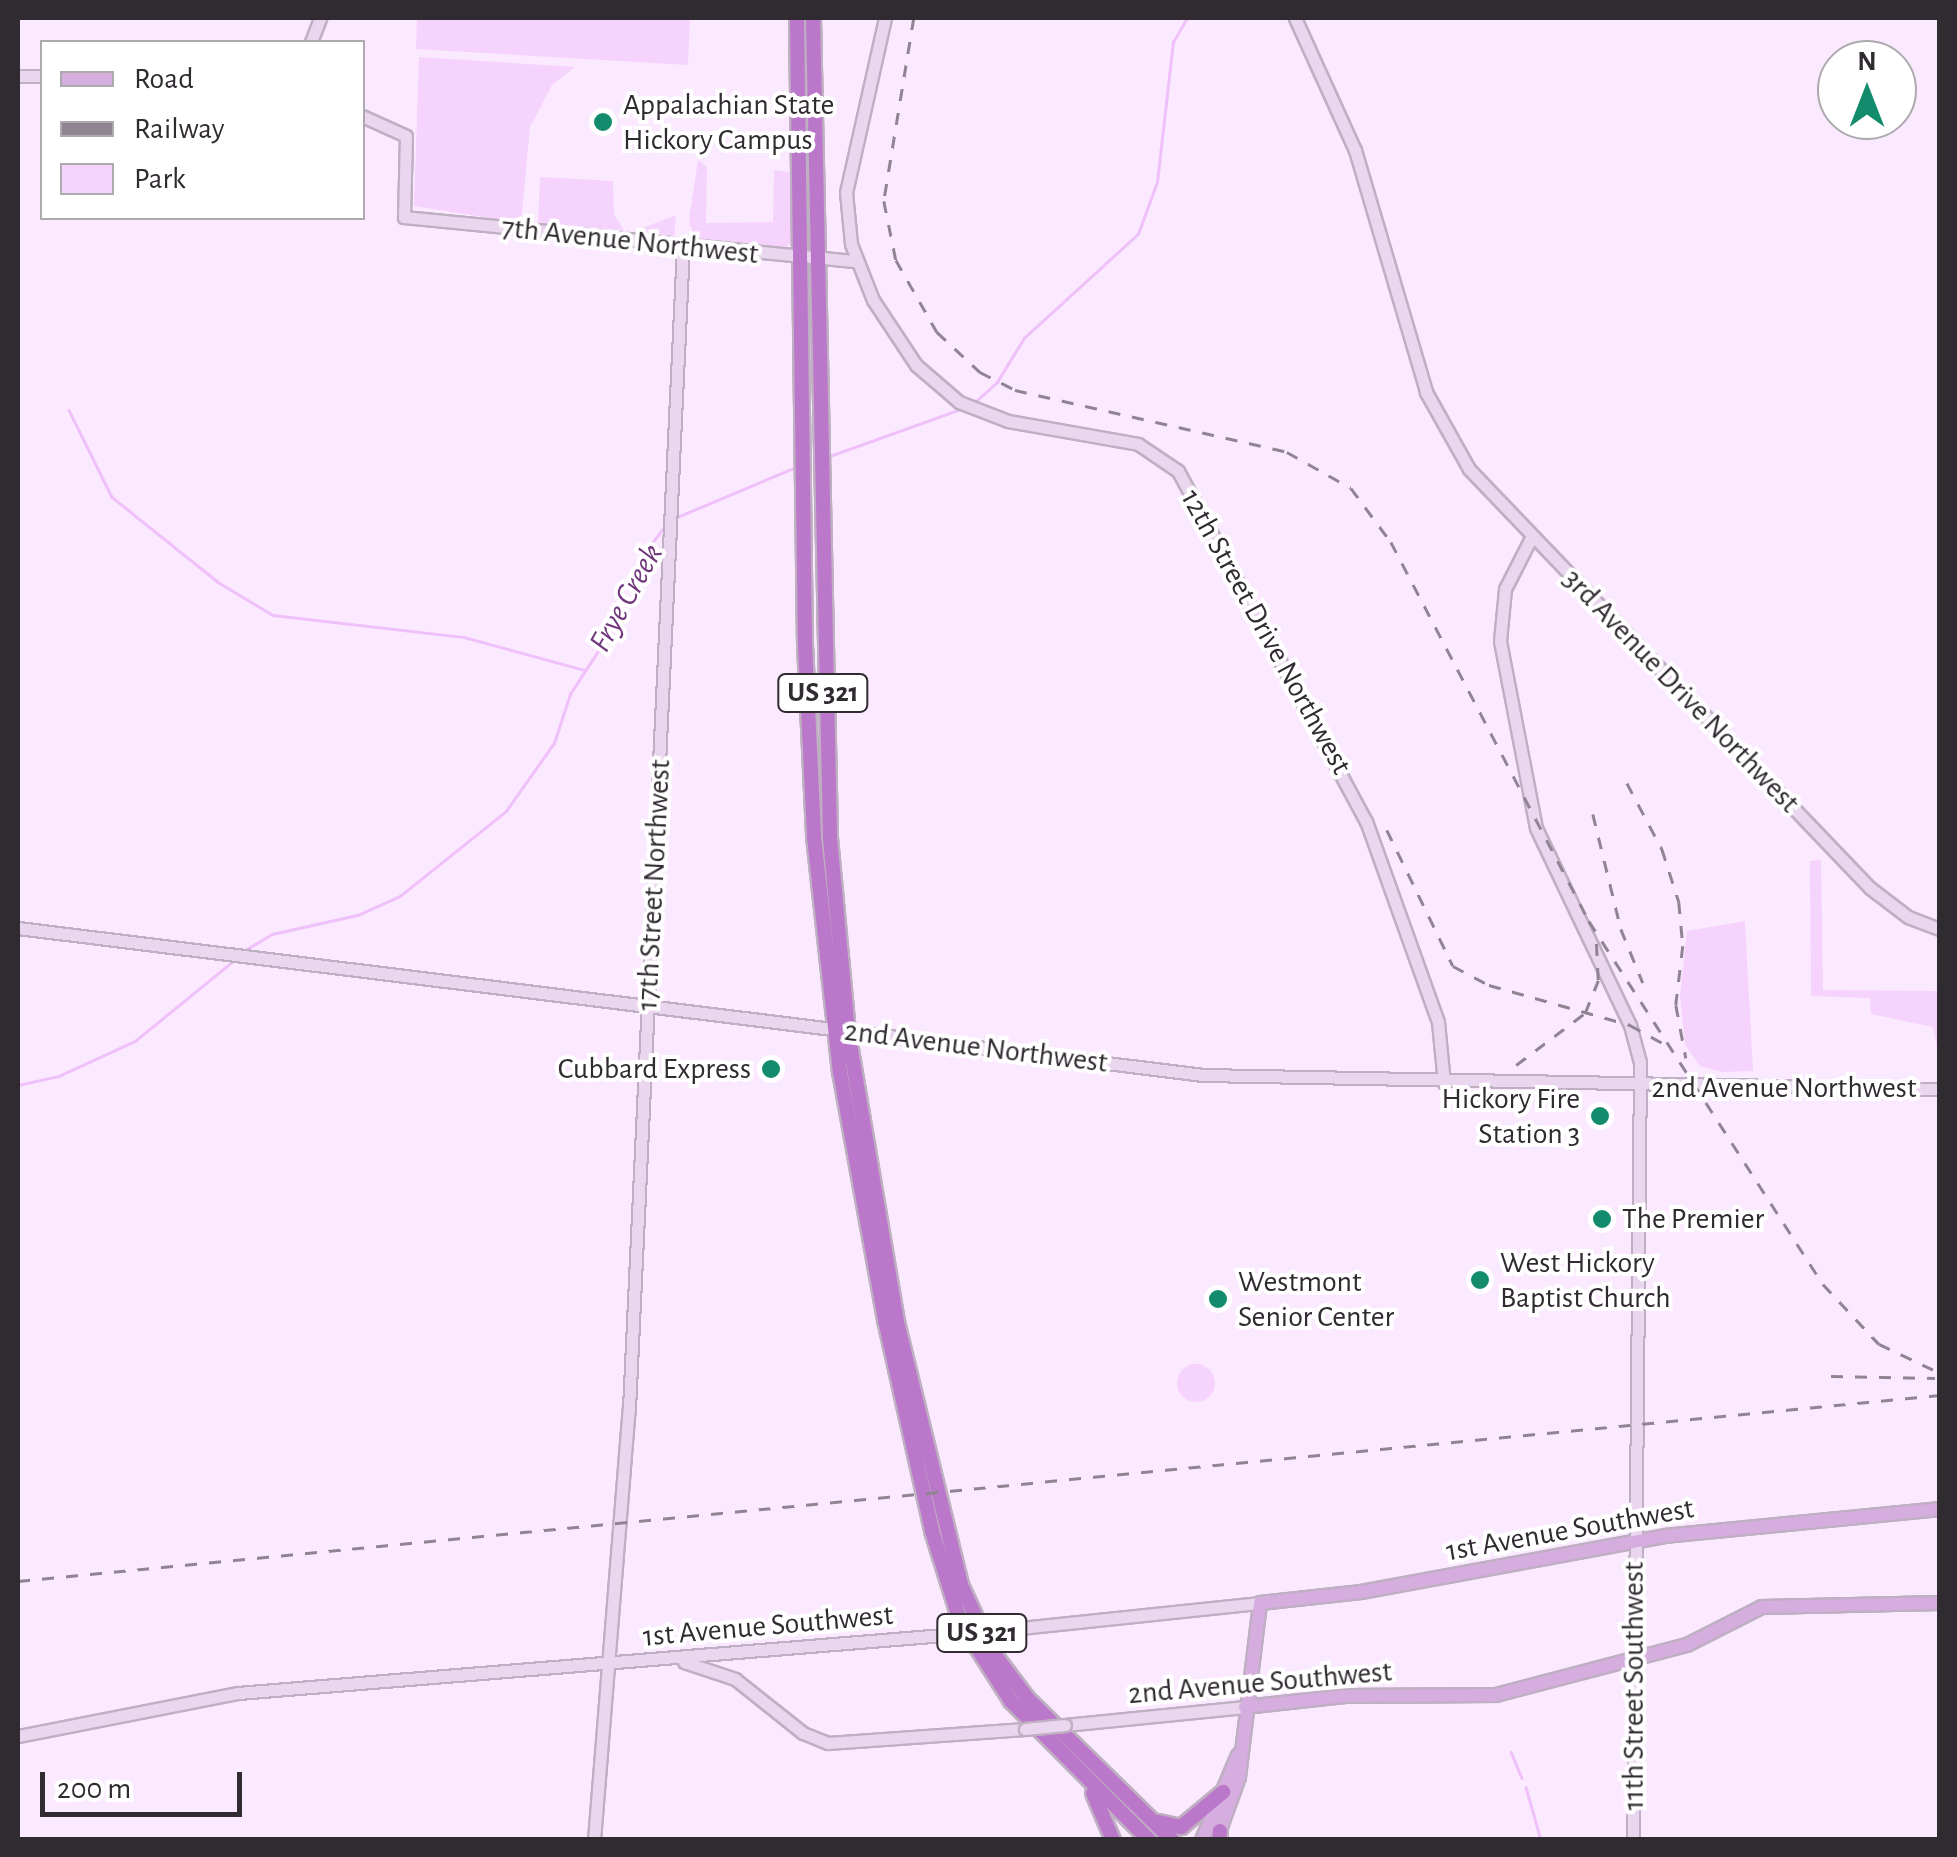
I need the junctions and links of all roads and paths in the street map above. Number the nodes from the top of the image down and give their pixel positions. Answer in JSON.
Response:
{"nodes":[{"id":1,"x":797,"y":18,"type":"edge"},
{"id":2,"x":814,"y":18,"type":"edge"},
{"id":3,"x":885,"y":18,"type":"edge"},
{"id":4,"x":1295,"y":18,"type":"edge"},
{"id":5,"x":365,"y":117,"type":"edge"},
{"id":6,"x":683,"y":247,"type":"junction"},
{"id":7,"x":800,"y":258,"type":"junction"},
{"id":8,"x":818,"y":259,"type":"junction"},
{"id":9,"x":856,"y":261,"type":"junction"},
{"id":10,"x":1532,"y":536,"type":"junction"},
{"id":11,"x":18,"y":928,"type":"edge"},
{"id":12,"x":1940,"y":930,"type":"edge"},
{"id":13,"x":648,"y":1008,"type":"junction"},
{"id":14,"x":841,"y":1032,"type":"junction"},
{"id":15,"x":1444,"y":1083,"type":"junction"},
{"id":16,"x":1640,"y":1088,"type":"junction"},
{"id":17,"x":1940,"y":1089,"type":"edge"},
{"id":18,"x":1940,"y":1509,"type":"edge"},
{"id":19,"x":1634,"y":1541,"type":"junction"},
{"id":20,"x":1260,"y":1603,"type":"junction"},
{"id":21,"x":1940,"y":1603,"type":"edge"},
{"id":22,"x":654,"y":1661,"type":"junction"},
{"id":23,"x":1635,"y":1661,"type":"junction"},
{"id":24,"x":610,"y":1665,"type":"junction"},
{"id":25,"x":1245,"y":1707,"type":"junction"},
{"id":26,"x":18,"y":1736,"type":"edge"},
{"id":27,"x":1238,"y":1755,"type":"junction"},
{"id":28,"x":1082,"y":1775,"type":"junction"},
{"id":29,"x":1224,"y":1792,"type":"junction"},
{"id":30,"x":1132,"y":1805,"type":"junction"},
{"id":31,"x":1219,"y":1837,"type":"edge"},
{"id":32,"x":594,"y":1840,"type":"edge"},
{"id":33,"x":1113,"y":1840,"type":"edge"},
{"id":34,"x":1149,"y":1840,"type":"edge"},
{"id":35,"x":1172,"y":1840,"type":"edge"},
{"id":36,"x":1202,"y":1840,"type":"edge"},
{"id":37,"x":1634,"y":1840,"type":"edge"}],
"edges":[{"from":1,"to":7,"type":"highway","number":"US 321"},
{"from":2,"to":8,"type":"highway","number":"US 321"},
{"from":3,"to":9,"type":"main road","name":"12th Street Drive Northwest"},
{"from":4,"to":10,"type":"main road","name":"3rd Avenue Drive Northwest"},
{"from":5,"to":6,"type":"main road","name":"7th Avenue Northwest"},
{"from":6,"to":7,"type":"main road","name":"7th Avenue Northwest"},
{"from":6,"to":13,"type":"main road","name":"17th Street Northwest"},
{"from":7,"to":8,"type":"main road","name":"7th Avenue Northwest"},
{"from":7,"to":14,"type":"highway","number":"US 321"},
{"from":8,"to":9,"type":"main road","name":"7th Avenue Northwest"},
{"from":8,"to":14,"type":"highway","number":"US 321"},
{"from":9,"to":15,"type":"main road","name":"12th Street Drive Northwest"},
{"from":10,"to":12,"type":"main road","name":"3rd Avenue Drive Northwest"},
{"from":10,"to":16,"type":"main road","name":"11th Street Southwest"},
{"from":11,"to":13,"type":"main road","name":"2nd Avenue Northwest"},
{"from":13,"to":14,"type":"main road","name":"2nd Avenue Northwest"},
{"from":13,"to":24,"type":"main road","name":"17th Street Northwest"},
{"from":14,"to":15,"type":"main road","name":"2nd Avenue Northwest"},
{"from":14,"to":28,"type":"highway","number":"US 321"},
{"from":14,"to":30,"type":"highway","number":"US 321"},
{"from":15,"to":16,"type":"main road","name":"2nd Avenue Northwest"},
{"from":16,"to":17,"type":"main road","name":"2nd Avenue Northwest"},
{"from":16,"to":19,"type":"main road","name":"11th Street Southwest"},
{"from":18,"to":19,"type":"main road","name":"1st Avenue Southwest"},
{"from":19,"to":20,"type":"main road","name":"1st Avenue Southwest"},
{"from":19,"to":23,"type":"main road","name":"11th Street Southwest"},
{"from":20,"to":22,"type":"main road","name":"1st Avenue Southwest","bridge":true},
{"from":20,"to":25,"type":"main road"},
{"from":21,"to":23,"type":"main road","name":"2nd Avenue Southwest"},
{"from":22,"to":24,"type":"main road","name":"1st Avenue Southwest"},
{"from":22,"to":25,"type":"main road","name":"2nd Avenue Southwest","bridge":true},
{"from":23,"to":25,"type":"main road","name":"2nd Avenue Southwest"},
{"from":23,"to":37,"type":"main road","name":"11th Street Southwest"},
{"from":24,"to":26,"type":"main road","name":"1st Avenue Southwest"},
{"from":24,"to":32,"type":"main road","name":"17th Street Northwest"},
{"from":25,"to":27,"type":"main road"},
{"from":27,"to":29,"type":"main road"},
{"from":27,"to":31,"type":"main road"},
{"from":28,"to":33,"type":"highway"},
{"from":28,"to":34,"type":"highway","number":"US 321"},
{"from":29,"to":30,"type":"highway"},
{"from":29,"to":36,"type":"main road"},
{"from":30,"to":35,"type":"highway","number":"US 321"}]}
